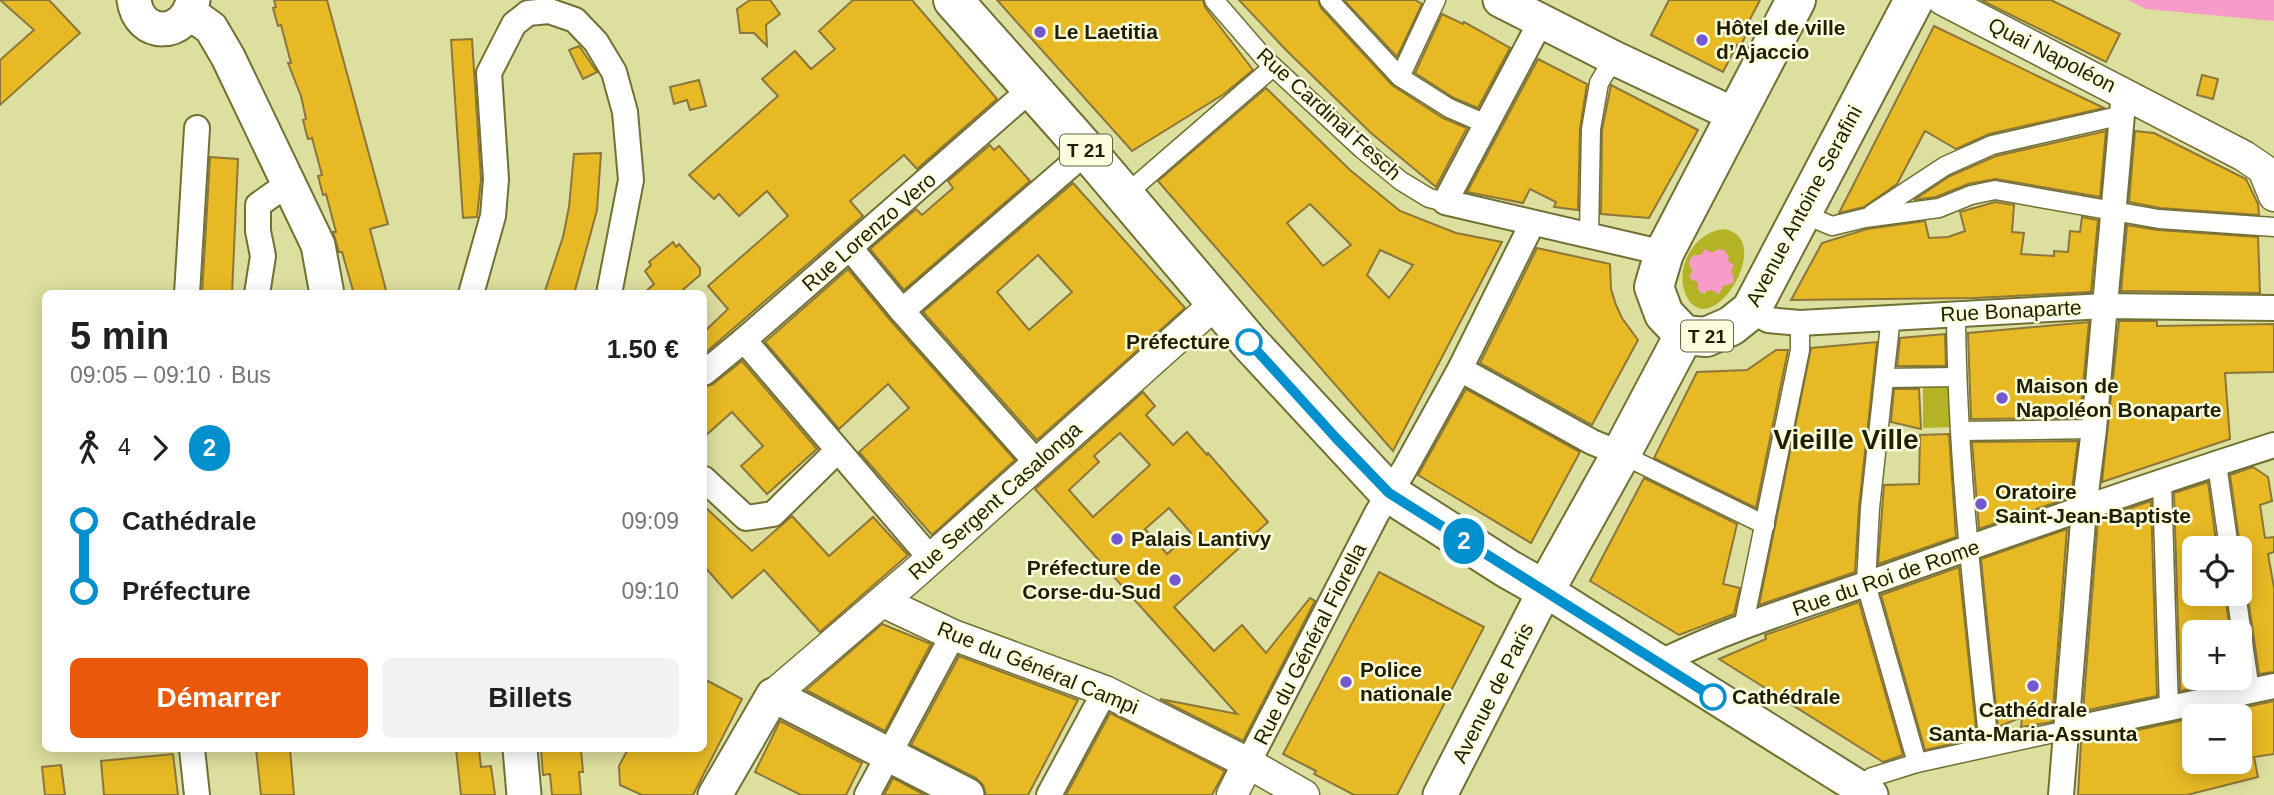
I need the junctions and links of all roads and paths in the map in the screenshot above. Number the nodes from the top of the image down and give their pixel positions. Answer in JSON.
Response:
{"nodes":[{"id":1,"x":134,"y":0,"type":"edge"},
{"id":2,"x":953,"y":0,"type":"edge"},
{"id":3,"x":1214,"y":0,"type":"edge"},
{"id":4,"x":1329,"y":0,"type":"edge"},
{"id":5,"x":1436,"y":0,"type":"edge"},
{"id":6,"x":1500,"y":0,"type":"edge"},
{"id":7,"x":1796,"y":0,"type":"edge"},
{"id":8,"x":1914,"y":0,"type":"edge"},
{"id":9,"x":1943,"y":0,"type":"edge"},
{"id":10,"x":192,"y":7,"type":"edge"},
{"id":11,"x":1541,"y":21,"type":"junction"},
{"id":12,"x":1614,"y":58,"type":"junction"},
{"id":13,"x":1273,"y":67,"type":"junction"},
{"id":14,"x":1400,"y":76,"type":"junction"},
{"id":15,"x":1031,"y":88,"type":"junction"},
{"id":16,"x":2123,"y":103,"type":"junction"},
{"id":17,"x":1735,"y":115,"type":"junction"},
{"id":18,"x":1486,"y":124,"type":"junction"},
{"id":19,"x":197,"y":128,"type":"dead end"},
{"id":20,"x":1087,"y":151,"type":"junction"},
{"id":21,"x":289,"y":183,"type":"junction"},
{"id":22,"x":1124,"y":196,"type":"junction"},
{"id":23,"x":2274,"y":196,"type":"edge"},
{"id":24,"x":1445,"y":202,"type":"junction"},
{"id":25,"x":2114,"y":211,"type":"junction"},
{"id":26,"x":1803,"y":214,"type":"junction"},
{"id":27,"x":1865,"y":218,"type":"junction"},
{"id":28,"x":1532,"y":224,"type":"junction"},
{"id":29,"x":2274,"y":228,"type":"edge"},
{"id":30,"x":1589,"y":235,"type":"junction"},
{"id":31,"x":850,"y":248,"type":"junction"},
{"id":32,"x":1664,"y":253,"type":"junction"},
{"id":33,"x":187,"y":290,"type":"edge"},
{"id":34,"x":258,"y":290,"type":"edge"},
{"id":35,"x":326,"y":290,"type":"edge"},
{"id":36,"x":472,"y":290,"type":"edge"},
{"id":37,"x":609,"y":290,"type":"edge"},
{"id":38,"x":1215,"y":304,"type":"junction"},
{"id":39,"x":2105,"y":306,"type":"junction"},
{"id":40,"x":2274,"y":308,"type":"edge"},
{"id":41,"x":1751,"y":310,"type":"junction"},
{"id":42,"x":902,"y":312,"type":"junction"},
{"id":43,"x":1956,"y":314,"type":"junction"},
{"id":44,"x":1891,"y":316,"type":"junction"},
{"id":45,"x":1800,"y":323,"type":"junction"},
{"id":46,"x":1684,"y":335,"type":"junction"},
{"id":47,"x":744,"y":341,"type":"junction"},
{"id":48,"x":1460,"y":369,"type":"junction"},
{"id":49,"x":707,"y":371,"type":"edge"},
{"id":50,"x":1957,"y":377,"type":"junction"},
{"id":51,"x":1885,"y":378,"type":"junction"},
{"id":52,"x":2094,"y":429,"type":"junction"},
{"id":53,"x":1961,"y":431,"type":"junction"},
{"id":54,"x":2274,"y":445,"type":"edge"},
{"id":55,"x":837,"y":451,"type":"junction"},
{"id":56,"x":1621,"y":454,"type":"junction"},
{"id":57,"x":1037,"y":463,"type":"junction"},
{"id":58,"x":2217,"y":464,"type":"junction"},
{"id":59,"x":707,"y":482,"type":"edge"},
{"id":60,"x":2162,"y":482,"type":"junction"},
{"id":61,"x":1389,"y":493,"type":"junction"},
{"id":62,"x":2084,"y":509,"type":"junction"},
{"id":63,"x":1765,"y":525,"type":"junction"},
{"id":64,"x":2227,"y":536,"type":"edge"},
{"id":65,"x":1968,"y":548,"type":"junction"},
{"id":66,"x":931,"y":559,"type":"junction"},
{"id":67,"x":1866,"y":584,"type":"junction"},
{"id":68,"x":1545,"y":590,"type":"junction"},
{"id":69,"x":883,"y":602,"type":"junction"},
{"id":70,"x":2240,"y":606,"type":"edge"},
{"id":71,"x":1743,"y":628,"type":"junction"},
{"id":72,"x":953,"y":635,"type":"junction"},
{"id":73,"x":1660,"y":663,"type":"junction"},
{"id":74,"x":2262,"y":688,"type":"edge"},
{"id":75,"x":1105,"y":691,"type":"junction"},
{"id":76,"x":773,"y":695,"type":"junction"},
{"id":77,"x":2169,"y":709,"type":"junction"},
{"id":78,"x":2067,"y":730,"type":"junction"},
{"id":79,"x":1989,"y":746,"type":"junction"},
{"id":80,"x":192,"y":752,"type":"edge"},
{"id":81,"x":520,"y":752,"type":"edge"},
{"id":82,"x":888,"y":754,"type":"junction"},
{"id":83,"x":1248,"y":763,"type":"junction"},
{"id":84,"x":1917,"y":763,"type":"junction"},
{"id":85,"x":1866,"y":791,"type":"edge"},
{"id":86,"x":197,"y":795,"type":"edge"},
{"id":87,"x":524,"y":795,"type":"edge"},
{"id":88,"x":715,"y":795,"type":"edge"},
{"id":89,"x":867,"y":795,"type":"edge"},
{"id":90,"x":967,"y":795,"type":"edge"},
{"id":91,"x":1049,"y":795,"type":"edge"},
{"id":92,"x":1232,"y":795,"type":"edge"},
{"id":93,"x":1304,"y":795,"type":"edge"},
{"id":94,"x":1440,"y":795,"type":"edge"},
{"id":95,"x":2061,"y":795,"type":"edge"}],
"edges":[{"from":1,"to":10,"type":"main road"},
{"from":2,"to":15,"type":"main road","number":"T 21"},
{"from":3,"to":13,"type":"street","name":"Rue Cardinal Fesch"},
{"from":4,"to":14,"type":"street"},
{"from":5,"to":14,"type":"street"},
{"from":6,"to":11,"type":"main road"},
{"from":7,"to":17,"type":"main road","number":"T 21"},
{"from":8,"to":26,"type":"main road","name":"Avenue Antoine Serafini","number":"T 21"},
{"from":9,"to":16,"type":"street","name":"Quai Napoléon"},
{"from":10,"to":21,"type":"main road"},
{"from":11,"to":12,"type":"main road"},
{"from":11,"to":18,"type":"street"},
{"from":12,"to":17,"type":"main road"},
{"from":12,"to":30,"type":"street"},
{"from":13,"to":22,"type":"street"},
{"from":13,"to":24,"type":"street","name":"Rue Cardinal Fesch"},
{"from":14,"to":18,"type":"street"},
{"from":15,"to":20,"type":"main road","number":"T 21"},
{"from":15,"to":31,"type":"street","name":"Rue Lorenzo Vero"},
{"from":16,"to":23,"type":"street","name":"Quai Napoléon"},
{"from":16,"to":25,"type":"street"},
{"from":16,"to":27,"type":"street"},
{"from":17,"to":32,"type":"main road","number":"T 21"},
{"from":18,"to":24,"type":"street"},
{"from":19,"to":33,"type":"street"},
{"from":20,"to":22,"type":"main road","number":"T 21"},
{"from":20,"to":42,"type":"street"},
{"from":21,"to":34,"type":"street"},
{"from":21,"to":35,"type":"main road"},
{"from":22,"to":38,"type":"main road","number":"T 21"},
{"from":24,"to":28,"type":"street","name":"Rue Cardinal Fesch"},
{"from":25,"to":27,"type":"street"},
{"from":25,"to":29,"type":"street"},
{"from":25,"to":39,"type":"street"},
{"from":26,"to":27,"type":"street"},
{"from":26,"to":41,"type":"main road","name":"Avenue Antoine Serafini","number":"T 21"},
{"from":28,"to":30,"type":"street","name":"Rue Cardinal Fesch"},
{"from":28,"to":48,"type":"street","name":"Rue du Général Fiorella"},
{"from":30,"to":32,"type":"street","name":"Rue Cardinal Fesch"},
{"from":31,"to":42,"type":"street"},
{"from":31,"to":47,"type":"street","name":"Rue Lorenzo Vero"},
{"from":32,"to":46,"type":"main road","number":"T 21"},
{"from":36,"to":37,"type":"street"},
{"from":38,"to":57,"type":"street","name":"Rue Sergent Casalonga"},
{"from":38,"to":61,"type":"main road","number":"T 21"},
{"from":39,"to":40,"type":"street","name":"Rue Bonaparte"},
{"from":39,"to":43,"type":"street","name":"Rue Bonaparte"},
{"from":39,"to":52,"type":"street"},
{"from":41,"to":45,"type":"street","name":"Rue Bonaparte"},
{"from":41,"to":46,"type":"main road","name":"Avenue Antoine Serafini","number":"T 21"},
{"from":42,"to":57,"type":"street"},
{"from":43,"to":44,"type":"street","name":"Rue Bonaparte"},
{"from":43,"to":50,"type":"street"},
{"from":44,"to":45,"type":"street","name":"Rue Bonaparte"},
{"from":44,"to":51,"type":"street"},
{"from":45,"to":63,"type":"street"},
{"from":46,"to":56,"type":"main road","number":"T 21"},
{"from":47,"to":49,"type":"street","name":"Rue Lorenzo Vero"},
{"from":47,"to":55,"type":"street"},
{"from":48,"to":56,"type":"street"},
{"from":48,"to":61,"type":"street","name":"Rue du Général Fiorella"},
{"from":50,"to":51,"type":"street"},
{"from":50,"to":53,"type":"street"},
{"from":51,"to":67,"type":"street"},
{"from":52,"to":53,"type":"street"},
{"from":52,"to":62,"type":"street"},
{"from":53,"to":65,"type":"street"},
{"from":54,"to":58,"type":"street","name":"Rue du Roi de Rome"},
{"from":55,"to":59,"type":"street"},
{"from":55,"to":66,"type":"street"},
{"from":56,"to":63,"type":"street"},
{"from":56,"to":68,"type":"main road","number":"T 21"},
{"from":57,"to":66,"type":"street","name":"Rue Sergent Casalonga"},
{"from":58,"to":60,"type":"street","name":"Rue du Roi de Rome"},
{"from":58,"to":64,"type":"street"},
{"from":60,"to":62,"type":"street","name":"Rue du Roi de Rome"},
{"from":60,"to":77,"type":"street"},
{"from":61,"to":68,"type":"main road","number":"T 21"},
{"from":61,"to":83,"type":"street","name":"Rue du Général Fiorella"},
{"from":62,"to":65,"type":"street","name":"Rue du Roi de Rome"},
{"from":62,"to":78,"type":"street"},
{"from":63,"to":71,"type":"street"},
{"from":65,"to":67,"type":"street","name":"Rue du Roi de Rome"},
{"from":65,"to":79,"type":"street"},
{"from":66,"to":69,"type":"street","name":"Rue Sergent Casalonga"},
{"from":67,"to":71,"type":"street","name":"Rue du Roi de Rome"},
{"from":67,"to":84,"type":"street"},
{"from":68,"to":73,"type":"main road"},
{"from":68,"to":94,"type":"main road","name":"Avenue de Paris"},
{"from":69,"to":72,"type":"street","name":"Rue du Général Campi"},
{"from":69,"to":76,"type":"street","name":"Rue Sergent Casalonga"},
{"from":70,"to":74,"type":"street"},
{"from":71,"to":73,"type":"street","name":"Rue du Roi de Rome"},
{"from":72,"to":75,"type":"street","name":"Rue du Général Campi"},
{"from":72,"to":82,"type":"street"},
{"from":73,"to":85,"type":"main road"},
{"from":74,"to":77,"type":"street"},
{"from":75,"to":83,"type":"street","name":"Rue du Général Campi"},
{"from":75,"to":91,"type":"street"},
{"from":76,"to":82,"type":"main road"},
{"from":76,"to":88,"type":"main road"},
{"from":77,"to":78,"type":"street"},
{"from":78,"to":79,"type":"street"},
{"from":78,"to":95,"type":"street"},
{"from":79,"to":84,"type":"street"},
{"from":80,"to":86,"type":"street"},
{"from":81,"to":87,"type":"main road"},
{"from":82,"to":89,"type":"street"},
{"from":82,"to":90,"type":"main road"},
{"from":83,"to":92,"type":"street","name":"Rue du Général Fiorella"},
{"from":83,"to":93,"type":"street","name":"Rue du Général Campi"},
{"from":84,"to":85,"type":"street"}]}
